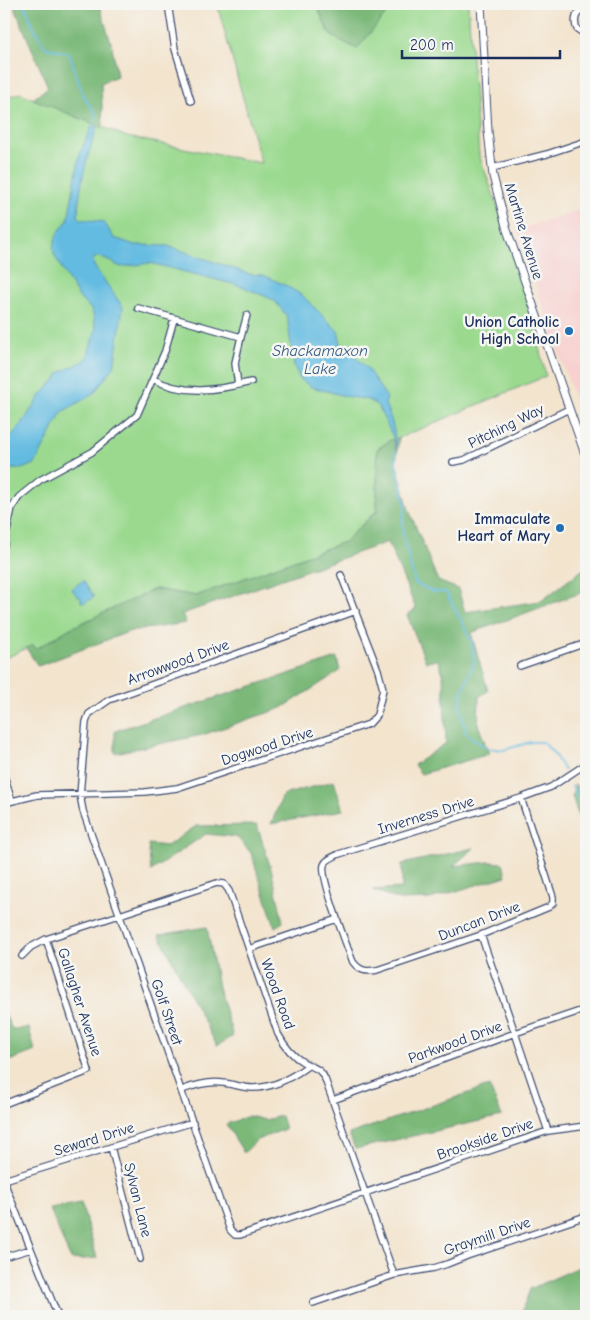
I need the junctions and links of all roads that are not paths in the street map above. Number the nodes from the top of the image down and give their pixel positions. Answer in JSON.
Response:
{"nodes":[{"id":1,"x":168,"y":4,"type":"edge"},
{"id":2,"x":481,"y":4,"type":"edge"},
{"id":3,"x":586,"y":8,"type":"edge"},
{"id":4,"x":586,"y":35,"type":"edge"},
{"id":5,"x":191,"y":102,"type":"dead end"},
{"id":6,"x":586,"y":141,"type":"edge"},
{"id":7,"x":492,"y":168,"type":"junction"},
{"id":8,"x":138,"y":308,"type":"dead end"},
{"id":9,"x":247,"y":315,"type":"dead end"},
{"id":10,"x":174,"y":319,"type":"junction"},
{"id":11,"x":241,"y":338,"type":"junction"},
{"id":12,"x":153,"y":379,"type":"junction"},
{"id":13,"x":251,"y":382,"type":"dead end"},
{"id":14,"x":238,"y":385,"type":"junction"},
{"id":15,"x":570,"y":409,"type":"junction"},
{"id":16,"x":586,"y":457,"type":"edge"},
{"id":17,"x":453,"y":462,"type":"dead end"},
{"id":18,"x":4,"y":545,"type":"edge"},
{"id":19,"x":341,"y":575,"type":"dead end"},
{"id":20,"x":356,"y":611,"type":"junction"},
{"id":21,"x":586,"y":643,"type":"edge"},
{"id":22,"x":520,"y":666,"type":"dead end"},
{"id":23,"x":586,"y":764,"type":"edge"},
{"id":24,"x":4,"y":776,"type":"edge"},
{"id":25,"x":80,"y":795,"type":"junction"},
{"id":26,"x":521,"y":798,"type":"junction"},
{"id":27,"x":12,"y":801,"type":"junction"},
{"id":28,"x":4,"y":803,"type":"edge"},
{"id":29,"x":120,"y":914,"type":"junction"},
{"id":30,"x":337,"y":919,"type":"junction"},
{"id":31,"x":481,"y":935,"type":"junction"},
{"id":32,"x":46,"y":939,"type":"junction"},
{"id":33,"x":249,"y":948,"type":"junction"},
{"id":34,"x":22,"y":956,"type":"dead end"},
{"id":35,"x":586,"y":1009,"type":"edge"},
{"id":36,"x":515,"y":1033,"type":"junction"},
{"id":37,"x":309,"y":1065,"type":"junction"},
{"id":38,"x":182,"y":1090,"type":"junction"},
{"id":39,"x":333,"y":1100,"type":"junction"},
{"id":40,"x":4,"y":1104,"type":"edge"},
{"id":41,"x":193,"y":1122,"type":"junction"},
{"id":42,"x":586,"y":1126,"type":"edge"},
{"id":43,"x":548,"y":1131,"type":"junction"},
{"id":44,"x":111,"y":1147,"type":"junction"},
{"id":45,"x":4,"y":1181,"type":"edge"},
{"id":46,"x":366,"y":1192,"type":"junction"},
{"id":47,"x":586,"y":1216,"type":"edge"},
{"id":48,"x":234,"y":1235,"type":"joint"},
{"id":49,"x":31,"y":1249,"type":"junction"},
{"id":50,"x":4,"y":1257,"type":"edge"},
{"id":51,"x":140,"y":1260,"type":"dead end"},
{"id":52,"x":394,"y":1275,"type":"junction"},
{"id":53,"x":313,"y":1303,"type":"dead end"},
{"id":54,"x":57,"y":1316,"type":"edge"}],
"edges":[{"from":1,"to":5,"type":"street"},
{"from":2,"to":7,"type":"main road","name":"Martine Avenue"},
{"from":3,"to":4,"type":"street"},
{"from":6,"to":7,"type":"street"},
{"from":7,"to":15,"type":"main road","name":"Martine Avenue"},
{"from":8,"to":10,"type":"street"},
{"from":9,"to":11,"type":"street"},
{"from":10,"to":11,"type":"street"},
{"from":10,"to":12,"type":"street"},
{"from":11,"to":14,"type":"street"},
{"from":12,"to":14,"type":"street"},
{"from":12,"to":18,"type":"street"},
{"from":13,"to":14,"type":"street"},
{"from":15,"to":16,"type":"main road","name":"Martine Avenue"},
{"from":15,"to":17,"type":"street","name":"Pitching Way"},
{"from":19,"to":20,"type":"street","name":"Dogwood Drive"},
{"from":20,"to":25,"type":"street","name":"Arrowwood Drive"},
{"from":20,"to":25,"type":"street","name":"Dogwood Drive"},
{"from":21,"to":22,"type":"street"},
{"from":23,"to":26,"type":"street","name":"Inverness Drive"},
{"from":24,"to":27,"type":"street"},
{"from":25,"to":27,"type":"street","name":"Dogwood Drive"},
{"from":25,"to":29,"type":"street","name":"Golf Street"},
{"from":26,"to":30,"type":"street","name":"Inverness Drive"},
{"from":26,"to":31,"type":"street","name":"Duncan Drive"},
{"from":27,"to":28,"type":"street","name":"Dogwood Drive"},
{"from":29,"to":32,"type":"street","name":"Wood Road"},
{"from":29,"to":33,"type":"street","name":"Wood Road"},
{"from":29,"to":38,"type":"street","name":"Golf Street"},
{"from":30,"to":31,"type":"street","name":"Duncan Drive"},
{"from":30,"to":33,"type":"street"},
{"from":31,"to":36,"type":"street","name":"Brookside Drive"},
{"from":32,"to":34,"type":"street","name":"Wood Road"},
{"from":32,"to":40,"type":"street","name":"Gallagher Avenue"},
{"from":33,"to":37,"type":"street","name":"Wood Road"},
{"from":35,"to":36,"type":"street","name":"Parkwood Drive"},
{"from":36,"to":39,"type":"street","name":"Parkwood Drive"},
{"from":36,"to":43,"type":"street","name":"Brookside Drive"},
{"from":37,"to":38,"type":"street"},
{"from":37,"to":39,"type":"street","name":"Wood Road"},
{"from":38,"to":41,"type":"street","name":"Golf Street"},
{"from":39,"to":46,"type":"street","name":"Wood Road"},
{"from":41,"to":44,"type":"street","name":"Seward Drive"},
{"from":41,"to":48,"type":"street","name":"Golf Street"},
{"from":42,"to":43,"type":"street"},
{"from":43,"to":46,"type":"street","name":"Brookside Drive"},
{"from":44,"to":45,"type":"street","name":"Seward Drive"},
{"from":44,"to":51,"type":"street","name":"Sylvan Lane"},
{"from":45,"to":49,"type":"street"},
{"from":46,"to":48,"type":"street","name":"Brookside Drive"},
{"from":46,"to":52,"type":"street","name":"Wood Road"},
{"from":47,"to":52,"type":"street","name":"Graymill Drive"},
{"from":49,"to":50,"type":"street"},
{"from":49,"to":54,"type":"street"},
{"from":52,"to":53,"type":"street"}]}
